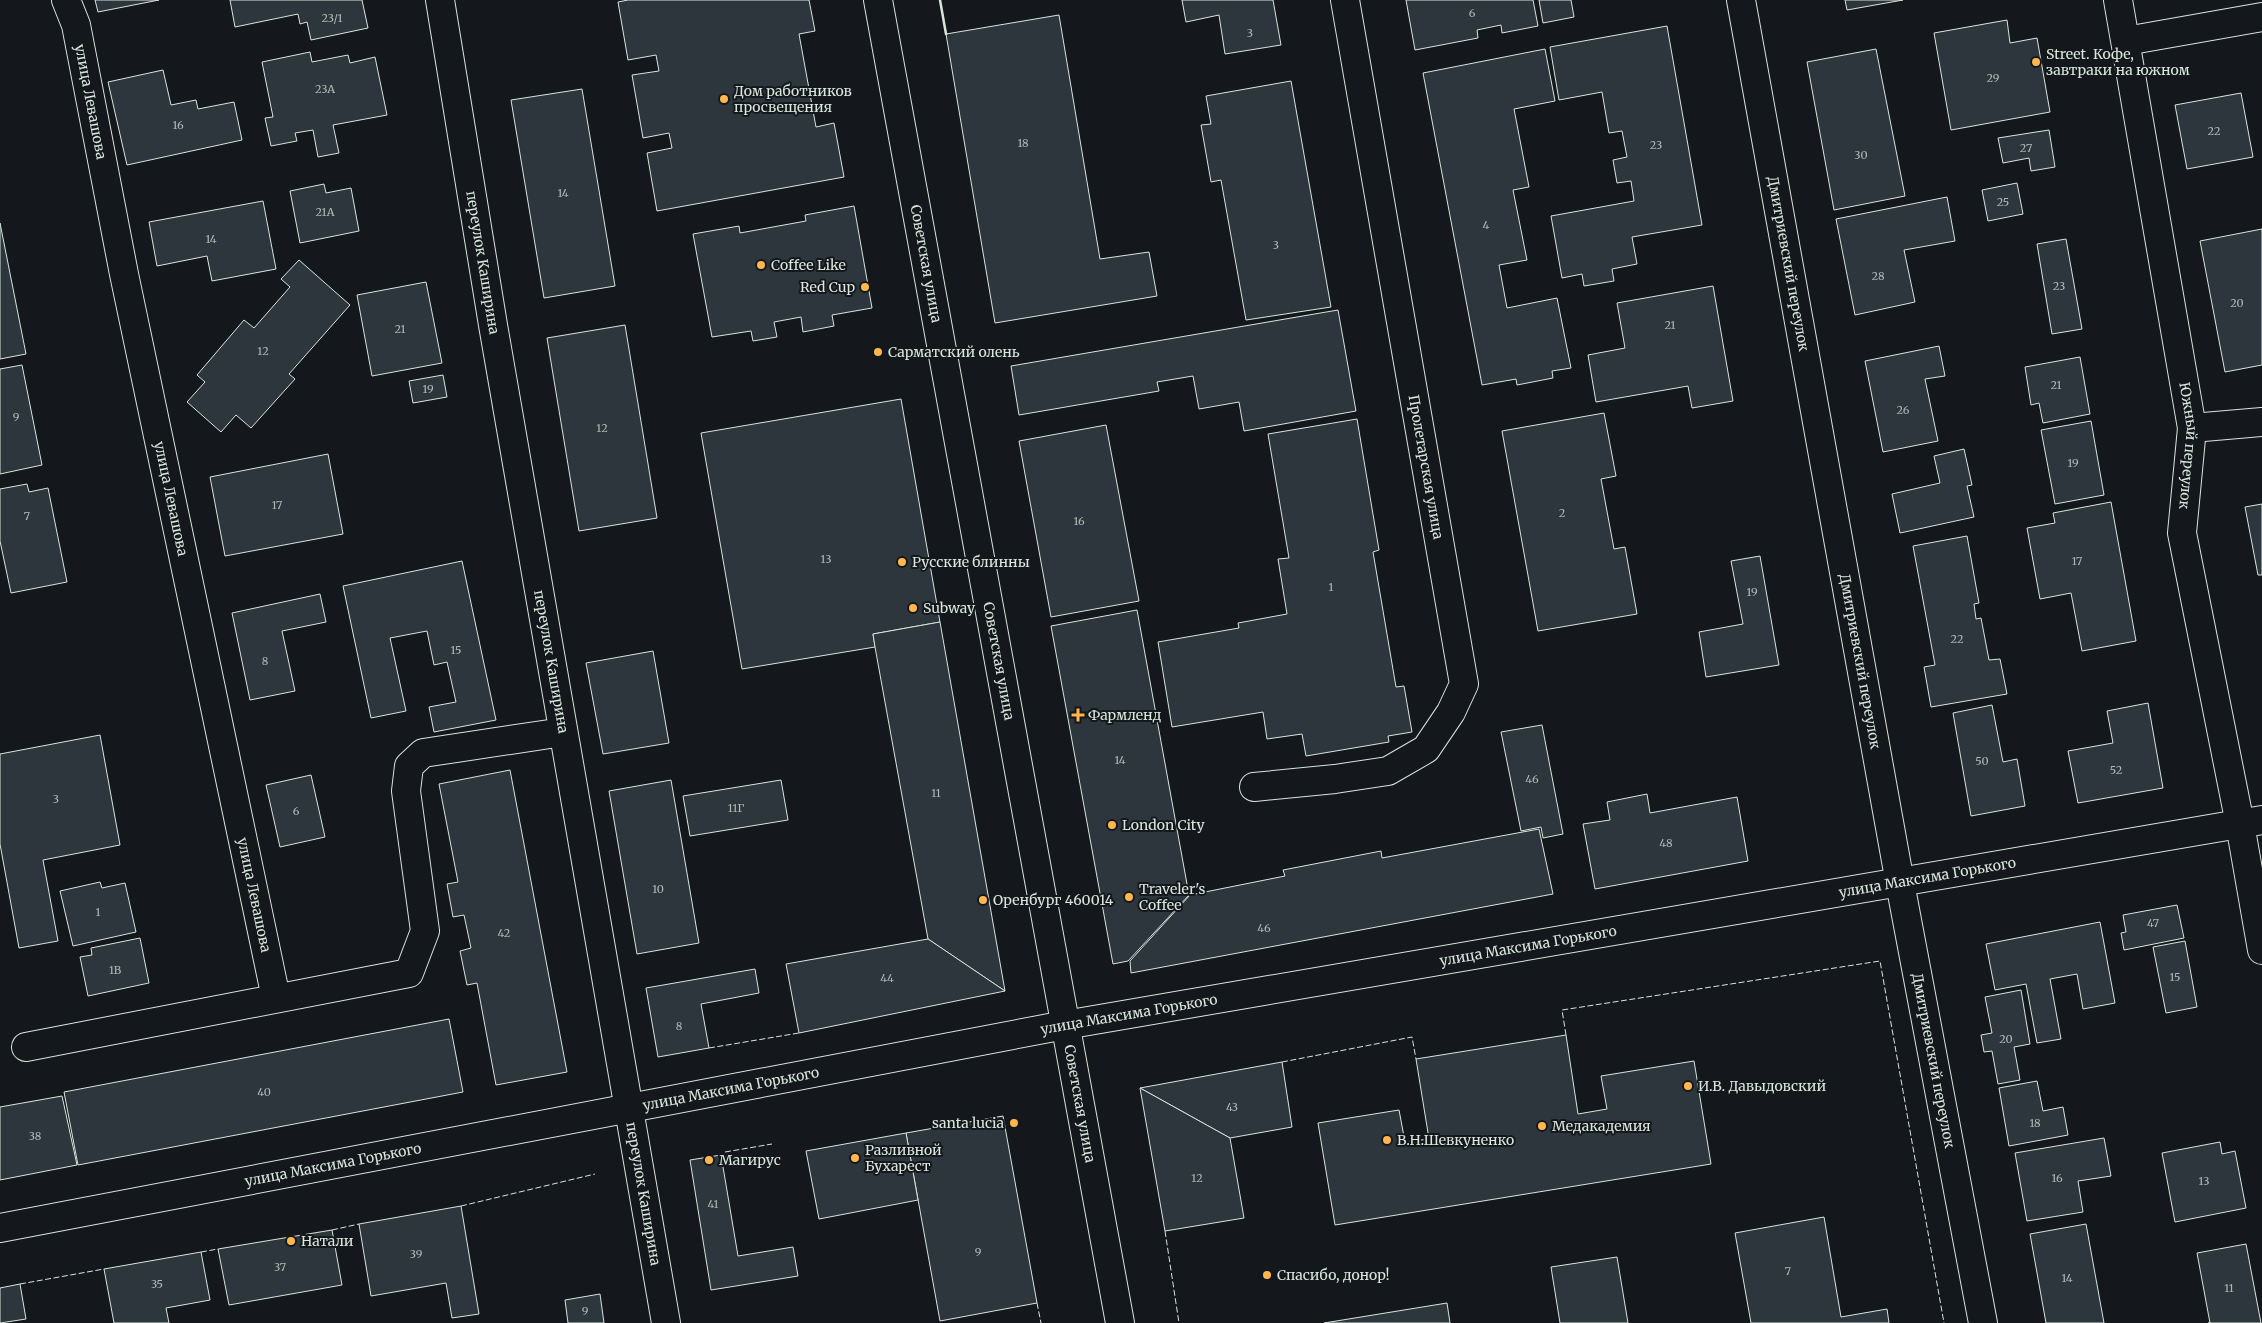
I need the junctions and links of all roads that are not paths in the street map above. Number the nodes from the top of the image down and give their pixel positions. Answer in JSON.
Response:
{"nodes":[{"id":1,"x":66,"y":0,"type":"edge"},
{"id":2,"x":440,"y":0,"type":"edge"},
{"id":3,"x":878,"y":0,"type":"edge"},
{"id":4,"x":1345,"y":0,"type":"edge"},
{"id":5,"x":1741,"y":0,"type":"edge"},
{"id":6,"x":2118,"y":0,"type":"edge"},
{"id":7,"x":2262,"y":18,"type":"edge"},
{"id":8,"x":2126,"y":41,"type":"junction"},
{"id":9,"x":2262,"y":422,"type":"edge"},
{"id":10,"x":2192,"y":428,"type":"junction"},
{"id":11,"x":563,"y":732,"type":"junction"},
{"id":12,"x":1254,"y":787,"type":"dead end"},
{"id":13,"x":2251,"y":822,"type":"edge"},
{"id":14,"x":1900,"y":883,"type":"junction"},
{"id":15,"x":2262,"y":950,"type":"edge"},
{"id":16,"x":276,"y":998,"type":"junction"},
{"id":17,"x":1065,"y":1024,"type":"junction"},
{"id":18,"x":26,"y":1047,"type":"dead end"},
{"id":19,"x":629,"y":1106,"type":"junction"},
{"id":20,"x":0,"y":1228,"type":"edge"},
{"id":21,"x":666,"y":1323,"type":"edge"},
{"id":22,"x":1120,"y":1323,"type":"edge"},
{"id":23,"x":1983,"y":1323,"type":"edge"}],
"edges":[{"from":1,"to":16,"type":"street","name":"улица Левашова"},
{"from":2,"to":11,"type":"street","name":"переулок Каширина"},
{"from":3,"to":17,"type":"street","name":"Советская улица"},
{"from":4,"to":12,"type":"street","name":"Пролетарская улица"},
{"from":5,"to":14,"type":"street","name":"Дмитриевский переулок"},
{"from":6,"to":8,"type":"street","name":"Южный переулок"},
{"from":7,"to":8,"type":"street"},
{"from":8,"to":10,"type":"street","name":"Южный переулок"},
{"from":9,"to":10,"type":"street"},
{"from":10,"to":13,"type":"street","name":"Южный переулок"},
{"from":11,"to":16,"type":"street"},
{"from":11,"to":19,"type":"street","name":"переулок Каширина"},
{"from":13,"to":14,"type":"street","name":"улица Максима Горького"},
{"from":13,"to":15,"type":"street","name":"Южный переулок"},
{"from":14,"to":17,"type":"street","name":"улица Максима Горького"},
{"from":14,"to":23,"type":"street","name":"Дмитриевский переулок"},
{"from":16,"to":18,"type":"street"},
{"from":17,"to":19,"type":"street","name":"улица Максима Горького"},
{"from":17,"to":22,"type":"street","name":"Советская улица"},
{"from":19,"to":20,"type":"street","name":"улица Максима Горького"},
{"from":19,"to":21,"type":"street","name":"переулок Каширина"}]}
